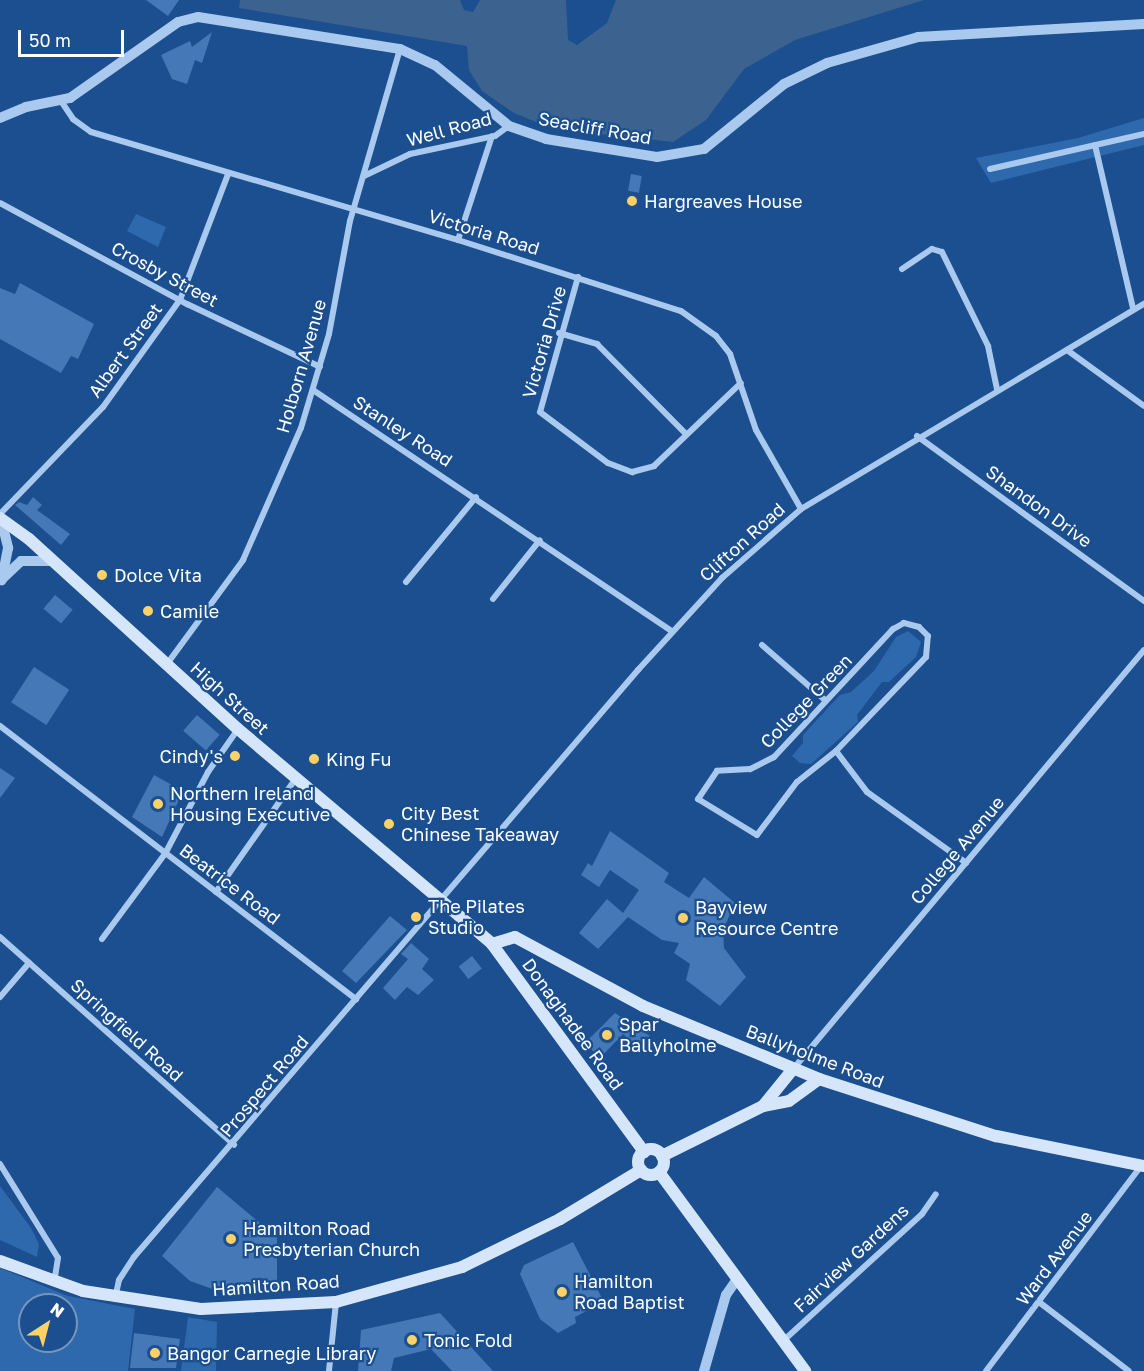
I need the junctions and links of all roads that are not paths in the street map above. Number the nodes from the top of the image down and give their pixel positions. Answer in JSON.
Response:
{"nodes":[{"id":1,"x":1144,"y":24,"type":"edge"},
{"id":2,"x":400,"y":49,"type":"junction"},
{"id":3,"x":62,"y":101,"type":"junction"},
{"id":4,"x":0,"y":118,"type":"edge"},
{"id":5,"x":509,"y":126,"type":"junction"},
{"id":6,"x":1144,"y":134,"type":"edge"},
{"id":7,"x":492,"y":136,"type":"junction"},
{"id":8,"x":1095,"y":145,"type":"junction"},
{"id":9,"x":990,"y":169,"type":"dead end"},
{"id":10,"x":228,"y":174,"type":"junction"},
{"id":11,"x":364,"y":176,"type":"junction"},
{"id":12,"x":0,"y":203,"type":"edge"},
{"id":13,"x":353,"y":210,"type":"junction"},
{"id":14,"x":458,"y":240,"type":"junction"},
{"id":15,"x":902,"y":269,"type":"dead end"},
{"id":16,"x":578,"y":277,"type":"junction"},
{"id":17,"x":180,"y":300,"type":"junction"},
{"id":18,"x":1144,"y":304,"type":"edge"},
{"id":19,"x":1133,"y":309,"type":"junction"},
{"id":20,"x":559,"y":333,"type":"junction"},
{"id":21,"x":1067,"y":350,"type":"junction"},
{"id":22,"x":320,"y":367,"type":"junction"},
{"id":23,"x":741,"y":383,"type":"junction"},
{"id":24,"x":997,"y":389,"type":"junction"},
{"id":25,"x":312,"y":390,"type":"junction"},
{"id":26,"x":1144,"y":406,"type":"edge"},
{"id":27,"x":686,"y":434,"type":"junction"},
{"id":28,"x":916,"y":436,"type":"junction"},
{"id":29,"x":476,"y":497,"type":"junction"},
{"id":30,"x":801,"y":509,"type":"junction"},
{"id":31,"x":0,"y":517,"type":"edge"},
{"id":32,"x":540,"y":540,"type":"junction"},
{"id":33,"x":51,"y":561,"type":"junction"},
{"id":34,"x":1,"y":581,"type":"edge"},
{"id":35,"x":406,"y":582,"type":"dead end"},
{"id":36,"x":493,"y":599,"type":"dead end"},
{"id":37,"x":1144,"y":601,"type":"edge"},
{"id":38,"x":672,"y":631,"type":"junction"},
{"id":39,"x":762,"y":645,"type":"dead end"},
{"id":40,"x":1144,"y":650,"type":"edge"},
{"id":41,"x":167,"y":664,"type":"junction"},
{"id":42,"x":825,"y":700,"type":"junction"},
{"id":43,"x":0,"y":726,"type":"edge"},
{"id":44,"x":237,"y":729,"type":"junction"},
{"id":45,"x":836,"y":751,"type":"junction"},
{"id":46,"x":296,"y":778,"type":"junction"},
{"id":47,"x":165,"y":854,"type":"junction"},
{"id":48,"x":966,"y":863,"type":"junction"},
{"id":49,"x":216,"y":892,"type":"junction"},
{"id":50,"x":441,"y":900,"type":"junction"},
{"id":51,"x":0,"y":937,"type":"edge"},
{"id":52,"x":102,"y":939,"type":"dead end"},
{"id":53,"x":492,"y":944,"type":"junction"},
{"id":54,"x":29,"y":963,"type":"junction"},
{"id":55,"x":0,"y":997,"type":"edge"},
{"id":56,"x":356,"y":999,"type":"junction"},
{"id":57,"x":794,"y":1070,"type":"junction"},
{"id":58,"x":819,"y":1079,"type":"junction"},
{"id":59,"x":763,"y":1106,"type":"junction"},
{"id":60,"x":234,"y":1144,"type":"junction"},
{"id":61,"x":644,"y":1152,"type":"junction"},
{"id":62,"x":662,"y":1156,"type":"junction"},
{"id":63,"x":0,"y":1164,"type":"edge"},
{"id":64,"x":1143,"y":1165,"type":"edge"},
{"id":65,"x":641,"y":1170,"type":"junction"},
{"id":66,"x":659,"y":1172,"type":"junction"},
{"id":67,"x":936,"y":1194,"type":"dead end"},
{"id":68,"x":0,"y":1261,"type":"edge"},
{"id":69,"x":737,"y":1279,"type":"junction"},
{"id":70,"x":54,"y":1282,"type":"junction"},
{"id":71,"x":116,"y":1294,"type":"junction"},
{"id":72,"x":336,"y":1302,"type":"junction"},
{"id":73,"x":1039,"y":1302,"type":"junction"},
{"id":74,"x":783,"y":1341,"type":"junction"},
{"id":75,"x":329,"y":1371,"type":"edge"},
{"id":76,"x":704,"y":1371,"type":"edge"},
{"id":77,"x":805,"y":1371,"type":"edge"},
{"id":78,"x":986,"y":1371,"type":"edge"},
{"id":79,"x":1130,"y":1371,"type":"edge"}],
"edges":[{"from":1,"to":5,"type":"street","name":"Seacliff Road"},
{"from":2,"to":3,"type":"street","name":"Seacliff Road"},
{"from":2,"to":5,"type":"street","name":"Seacliff Road"},
{"from":2,"to":11,"type":"street","name":"Holborn Avenue"},
{"from":3,"to":4,"type":"street","name":"Seacliff Road"},
{"from":3,"to":10,"type":"street","name":"Victoria Road"},
{"from":5,"to":7,"type":"street","name":"Well Road"},
{"from":6,"to":8,"type":"street"},
{"from":7,"to":11,"type":"street","name":"Well Road"},
{"from":7,"to":14,"type":"street"},
{"from":8,"to":9,"type":"street"},
{"from":8,"to":19,"type":"street"},
{"from":10,"to":13,"type":"street","name":"Victoria Road"},
{"from":10,"to":17,"type":"street","name":"Albert Street"},
{"from":11,"to":13,"type":"street","name":"Holborn Avenue"},
{"from":12,"to":17,"type":"street","name":"Crosby Street"},
{"from":13,"to":14,"type":"street","name":"Victoria Road"},
{"from":13,"to":22,"type":"street","name":"Holborn Avenue"},
{"from":14,"to":16,"type":"street","name":"Victoria Road"},
{"from":15,"to":24,"type":"street"},
{"from":16,"to":20,"type":"street","name":"Victoria Drive"},
{"from":16,"to":23,"type":"street","name":"Victoria Road"},
{"from":17,"to":22,"type":"street","name":"Crosby Street"},
{"from":17,"to":31,"type":"street","name":"Albert Street"},
{"from":18,"to":19,"type":"street","name":"Clifton Road"},
{"from":19,"to":21,"type":"street","name":"Clifton Road"},
{"from":20,"to":27,"type":"street"},
{"from":20,"to":27,"type":"street","name":"Victoria Drive"},
{"from":21,"to":24,"type":"street","name":"Clifton Road"},
{"from":21,"to":26,"type":"street"},
{"from":22,"to":25,"type":"street","name":"Holborn Avenue"},
{"from":23,"to":27,"type":"street","name":"Victoria Drive"},
{"from":23,"to":30,"type":"street","name":"Victoria Road"},
{"from":24,"to":28,"type":"street","name":"Clifton Road"},
{"from":25,"to":29,"type":"street","name":"Stanley Road"},
{"from":25,"to":41,"type":"street","name":"Holborn Avenue"},
{"from":28,"to":30,"type":"street","name":"Clifton Road"},
{"from":28,"to":37,"type":"street","name":"Shandon Drive"},
{"from":29,"to":32,"type":"street","name":"Stanley Road"},
{"from":29,"to":35,"type":"street"},
{"from":30,"to":38,"type":"street","name":"Clifton Road"},
{"from":31,"to":33,"type":"main road","name":"High Street"},
{"from":31,"to":34,"type":"street"},
{"from":32,"to":36,"type":"street"},
{"from":32,"to":38,"type":"street","name":"Stanley Road"},
{"from":33,"to":34,"type":"street"},
{"from":33,"to":41,"type":"main road","name":"High Street"},
{"from":38,"to":50,"type":"street","name":"Clifton Road"},
{"from":39,"to":42,"type":"street"},
{"from":40,"to":48,"type":"street","name":"College Avenue"},
{"from":41,"to":44,"type":"main road","name":"High Street"},
{"from":42,"to":45,"type":"street","name":"College Green"},
{"from":42,"to":45,"type":"street","name":"College Green"},
{"from":43,"to":47,"type":"street","name":"Beatrice Road"},
{"from":44,"to":46,"type":"main road","name":"High Street"},
{"from":44,"to":47,"type":"street"},
{"from":45,"to":48,"type":"street"},
{"from":46,"to":49,"type":"street"},
{"from":46,"to":50,"type":"main road","name":"High Street"},
{"from":47,"to":49,"type":"street","name":"Beatrice Road"},
{"from":47,"to":52,"type":"street"},
{"from":48,"to":57,"type":"street","name":"College Avenue"},
{"from":49,"to":56,"type":"street","name":"Beatrice Road"},
{"from":50,"to":53,"type":"main road","name":"Donaghadee Road"},
{"from":50,"to":56,"type":"street","name":"Prospect Road"},
{"from":51,"to":54,"type":"street","name":"Springfield Road"},
{"from":53,"to":57,"type":"main road","name":"Ballyholme Road"},
{"from":53,"to":61,"type":"main road","name":"Donaghadee Road"},
{"from":54,"to":55,"type":"street"},
{"from":54,"to":60,"type":"street","name":"Springfield Road"},
{"from":56,"to":60,"type":"street","name":"Prospect Road"},
{"from":57,"to":58,"type":"main road","name":"Ballyholme Road"},
{"from":57,"to":59,"type":"main road"},
{"from":58,"to":59,"type":"main road"},
{"from":58,"to":64,"type":"main road","name":"Ballyholme Road"},
{"from":59,"to":62,"type":"main road"},
{"from":60,"to":71,"type":"street","name":"Prospect Road"},
{"from":61,"to":62,"type":"main road"},
{"from":61,"to":65,"type":"main road"},
{"from":62,"to":66,"type":"main road"},
{"from":63,"to":70,"type":"street"},
{"from":64,"to":73,"type":"street","name":"Ward Avenue"},
{"from":65,"to":66,"type":"main road"},
{"from":65,"to":72,"type":"main road","name":"Hamilton Road"},
{"from":66,"to":69,"type":"main road"},
{"from":67,"to":74,"type":"street","name":"Fairview Gardens"},
{"from":68,"to":70,"type":"main road","name":"Hamilton Road"},
{"from":69,"to":74,"type":"main road"},
{"from":69,"to":76,"type":"street"},
{"from":70,"to":71,"type":"main road","name":"Hamilton Road"},
{"from":71,"to":72,"type":"main road","name":"Hamilton Road"},
{"from":72,"to":75,"type":"street"},
{"from":73,"to":78,"type":"street","name":"Ward Avenue"},
{"from":73,"to":79,"type":"street"},
{"from":74,"to":77,"type":"main road"}]}
